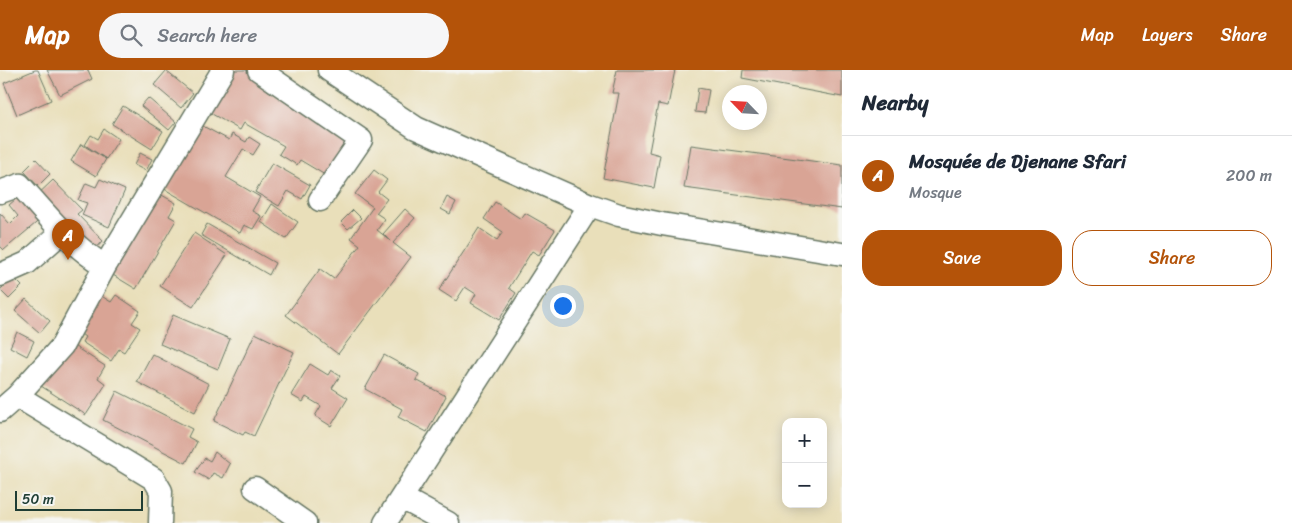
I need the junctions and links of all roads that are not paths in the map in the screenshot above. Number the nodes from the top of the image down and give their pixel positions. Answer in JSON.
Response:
{"nodes":[{"id":1,"x":223,"y":70,"type":"edge"},
{"id":2,"x":259,"y":70,"type":"edge"},
{"id":3,"x":329,"y":70,"type":"edge"},
{"id":4,"x":0,"y":192,"type":"edge"},
{"id":5,"x":320,"y":200,"type":"dead end"},
{"id":6,"x":590,"y":205,"type":"junction"},
{"id":7,"x":62,"y":232,"type":"junction"},
{"id":8,"x":842,"y":254,"type":"edge"},
{"id":9,"x":105,"y":266,"type":"junction"},
{"id":10,"x":0,"y":275,"type":"edge"},
{"id":11,"x":8,"y":403,"type":"edge"},
{"id":12,"x":255,"y":488,"type":"dead end"},
{"id":13,"x":402,"y":498,"type":"junction"},
{"id":14,"x":160,"y":523,"type":"edge"},
{"id":15,"x":305,"y":523,"type":"edge"},
{"id":16,"x":385,"y":523,"type":"edge"},
{"id":17,"x":448,"y":523,"type":"edge"}],
"edges":[{"from":1,"to":9,"type":"street"},
{"from":2,"to":5,"type":"street"},
{"from":3,"to":6,"type":"street"},
{"from":4,"to":7,"type":"street"},
{"from":6,"to":8,"type":"street"},
{"from":6,"to":13,"type":"street"},
{"from":7,"to":9,"type":"street"},
{"from":7,"to":10,"type":"street"},
{"from":9,"to":11,"type":"street"},
{"from":11,"to":14,"type":"street"},
{"from":12,"to":15,"type":"street"},
{"from":13,"to":16,"type":"street"},
{"from":13,"to":17,"type":"street"}]}
